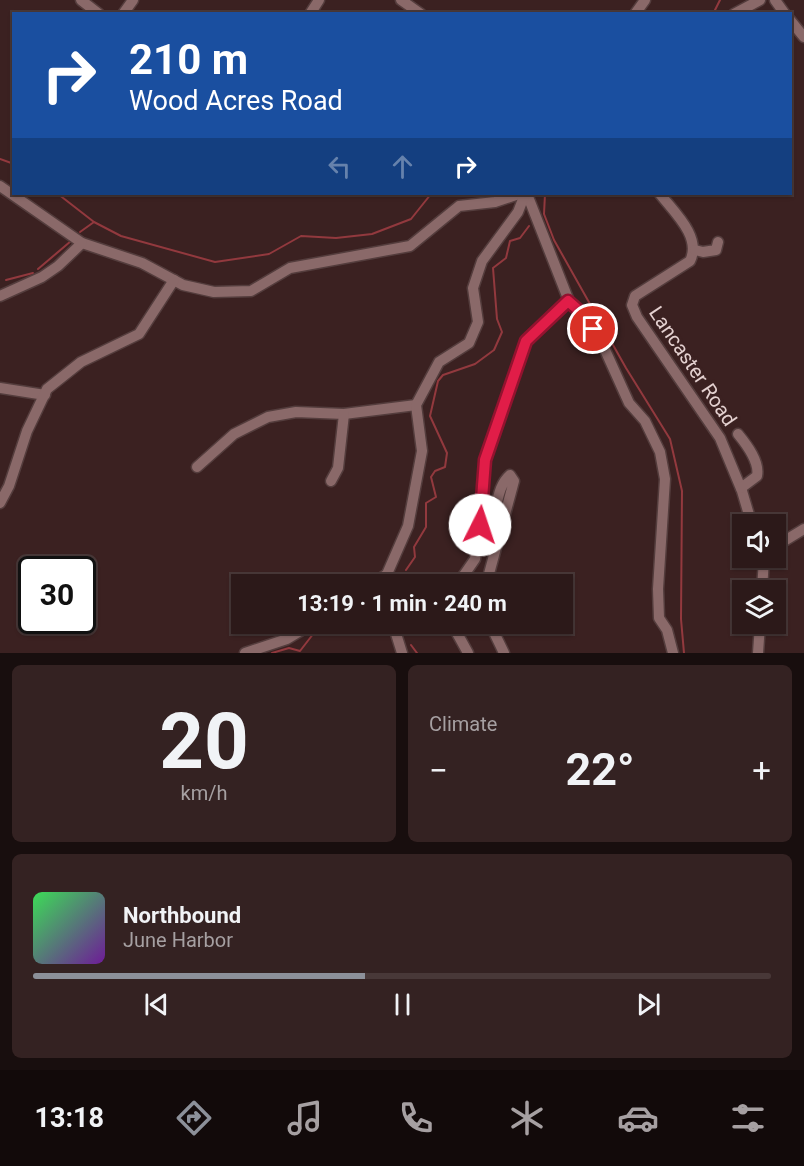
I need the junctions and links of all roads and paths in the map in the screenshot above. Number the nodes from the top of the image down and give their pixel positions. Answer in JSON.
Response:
{"nodes":[{"id":1,"x":81,"y":0,"type":"edge"},
{"id":2,"x":401,"y":0,"type":"edge"},
{"id":3,"x":760,"y":0,"type":"edge"},
{"id":4,"x":96,"y":12,"type":"edge"},
{"id":5,"x":418,"y":12,"type":"edge"},
{"id":6,"x":738,"y":12,"type":"edge"},
{"id":7,"x":792,"y":22,"type":"edge"},
{"id":8,"x":804,"y":37,"type":"edge"},
{"id":9,"x":13,"y":195,"type":"edge"},
{"id":10,"x":514,"y":195,"type":"edge"},
{"id":11,"x":526,"y":195,"type":"edge"},
{"id":12,"x":526,"y":195,"type":"edge"},
{"id":13,"x":661,"y":195,"type":"edge"},
{"id":14,"x":499,"y":198,"type":"edge"},
{"id":15,"x":718,"y":242,"type":"dead end"},
{"id":16,"x":82,"y":243,"type":"junction"},
{"id":17,"x":694,"y":250,"type":"junction"},
{"id":18,"x":174,"y":280,"type":"junction"},
{"id":19,"x":0,"y":296,"type":"edge"},
{"id":20,"x":568,"y":301,"type":"junction"},
{"id":21,"x":0,"y":388,"type":"edge"},
{"id":22,"x":45,"y":395,"type":"junction"},
{"id":23,"x":416,"y":405,"type":"junction"},
{"id":24,"x":344,"y":414,"type":"junction"},
{"id":25,"x":738,"y":434,"type":"dead end"},
{"id":26,"x":200,"y":464,"type":"dead end"},
{"id":27,"x":331,"y":481,"type":"dead end"},
{"id":28,"x":741,"y":488,"type":"junction"},
{"id":29,"x":0,"y":503,"type":"edge"},
{"id":30,"x":749,"y":514,"type":"edge"},
{"id":31,"x":480,"y":525,"type":"junction"},
{"id":32,"x":804,"y":529,"type":"edge"},
{"id":33,"x":786,"y":540,"type":"edge"},
{"id":34,"x":388,"y":574,"type":"edge"},
{"id":35,"x":465,"y":574,"type":"edge"},
{"id":36,"x":489,"y":574,"type":"edge"},
{"id":37,"x":295,"y":634,"type":"edge"},
{"id":38,"x":396,"y":634,"type":"edge"},
{"id":39,"x":458,"y":634,"type":"edge"},
{"id":40,"x":495,"y":634,"type":"edge"},
{"id":41,"x":759,"y":634,"type":"edge"},
{"id":42,"x":245,"y":653,"type":"edge"},
{"id":43,"x":402,"y":653,"type":"edge"},
{"id":44,"x":468,"y":653,"type":"edge"},
{"id":45,"x":504,"y":653,"type":"edge"},
{"id":46,"x":673,"y":653,"type":"edge"},
{"id":47,"x":758,"y":653,"type":"edge"}],
"edges":[{"from":1,"to":4,"type":"street"},
{"from":2,"to":5,"type":"street"},
{"from":3,"to":6,"type":"street"},
{"from":7,"to":8,"type":"street"},
{"from":9,"to":16,"type":"street"},
{"from":10,"to":14,"type":"street"},
{"from":11,"to":20,"type":"street"},
{"from":12,"to":23,"type":"street"},
{"from":13,"to":17,"type":"street"},
{"from":14,"to":18,"type":"street"},
{"from":15,"to":17,"type":"street"},
{"from":16,"to":18,"type":"street"},
{"from":16,"to":19,"type":"street"},
{"from":17,"to":28,"type":"street","name":"Lancaster Road"},
{"from":18,"to":22,"type":"street"},
{"from":20,"to":31,"type":"street"},
{"from":20,"to":46,"type":"street"},
{"from":21,"to":22,"type":"street"},
{"from":22,"to":29,"type":"street"},
{"from":23,"to":24,"type":"street"},
{"from":23,"to":34,"type":"street"},
{"from":24,"to":26,"type":"street"},
{"from":24,"to":27,"type":"street"},
{"from":25,"to":28,"type":"street"},
{"from":28,"to":30,"type":"street","name":"Lancaster Road"},
{"from":31,"to":35,"type":"street"},
{"from":31,"to":36,"type":"street"},
{"from":32,"to":33,"type":"street"},
{"from":37,"to":42,"type":"street"},
{"from":38,"to":43,"type":"street"},
{"from":39,"to":44,"type":"street"},
{"from":40,"to":45,"type":"street"},
{"from":41,"to":47,"type":"street"}]}
